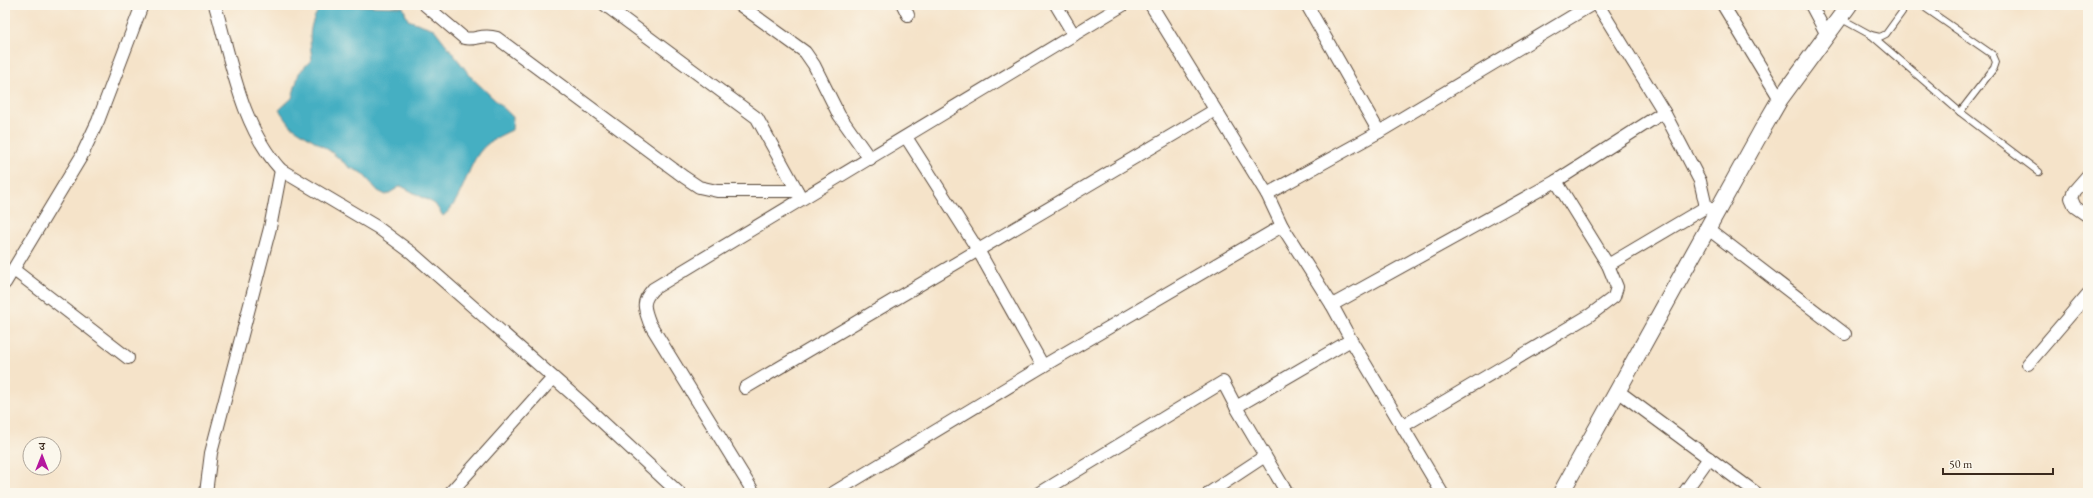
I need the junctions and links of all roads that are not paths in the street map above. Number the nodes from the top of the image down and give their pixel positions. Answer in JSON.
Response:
{"nodes":[{"id":1,"x":142,"y":5,"type":"edge"},
{"id":2,"x":215,"y":5,"type":"edge"},
{"id":3,"x":425,"y":5,"type":"edge"},
{"id":4,"x":605,"y":5,"type":"edge"},
{"id":5,"x":742,"y":5,"type":"edge"},
{"id":6,"x":1056,"y":5,"type":"edge"},
{"id":7,"x":1123,"y":5,"type":"edge"},
{"id":8,"x":1151,"y":5,"type":"edge"},
{"id":9,"x":1307,"y":5,"type":"edge"},
{"id":10,"x":1591,"y":5,"type":"edge"},
{"id":11,"x":1598,"y":5,"type":"edge"},
{"id":12,"x":1723,"y":5,"type":"edge"},
{"id":13,"x":1811,"y":5,"type":"edge"},
{"id":14,"x":1904,"y":5,"type":"edge"},
{"id":15,"x":1921,"y":5,"type":"edge"},
{"id":16,"x":1845,"y":11,"type":"edge"},
{"id":17,"x":1827,"y":35,"type":"junction"},
{"id":18,"x":1871,"y":35,"type":"junction"},
{"id":19,"x":1074,"y":36,"type":"junction"},
{"id":20,"x":1780,"y":99,"type":"junction"},
{"id":21,"x":1215,"y":110,"type":"junction"},
{"id":22,"x":1664,"y":112,"type":"junction"},
{"id":23,"x":1960,"y":112,"type":"junction"},
{"id":24,"x":1379,"y":132,"type":"junction"},
{"id":25,"x":906,"y":137,"type":"junction"},
{"id":26,"x":870,"y":159,"type":"junction"},
{"id":27,"x":281,"y":170,"type":"junction"},
{"id":28,"x":2039,"y":172,"type":"dead end"},
{"id":29,"x":2088,"y":175,"type":"edge"},
{"id":30,"x":1556,"y":181,"type":"junction"},
{"id":31,"x":1267,"y":194,"type":"junction"},
{"id":32,"x":800,"y":195,"type":"junction"},
{"id":33,"x":1711,"y":209,"type":"junction"},
{"id":34,"x":2088,"y":216,"type":"edge"},
{"id":35,"x":1282,"y":226,"type":"junction"},
{"id":36,"x":1707,"y":228,"type":"junction"},
{"id":37,"x":978,"y":250,"type":"junction"},
{"id":38,"x":1608,"y":265,"type":"junction"},
{"id":39,"x":14,"y":270,"type":"junction"},
{"id":40,"x":5,"y":283,"type":"edge"},
{"id":41,"x":2088,"y":294,"type":"edge"},
{"id":42,"x":1332,"y":305,"type":"junction"},
{"id":43,"x":1845,"y":334,"type":"dead end"},
{"id":44,"x":1351,"y":340,"type":"junction"},
{"id":45,"x":128,"y":358,"type":"dead end"},
{"id":46,"x":2028,"y":364,"type":"dead end"},
{"id":47,"x":1043,"y":366,"type":"junction"},
{"id":48,"x":553,"y":378,"type":"junction"},
{"id":49,"x":745,"y":388,"type":"dead end"},
{"id":50,"x":1618,"y":391,"type":"junction"},
{"id":51,"x":1236,"y":406,"type":"junction"},
{"id":52,"x":1403,"y":426,"type":"junction"},
{"id":53,"x":1265,"y":456,"type":"junction"},
{"id":54,"x":1709,"y":458,"type":"junction"},
{"id":55,"x":206,"y":493,"type":"edge"},
{"id":56,"x":450,"y":493,"type":"edge"},
{"id":57,"x":679,"y":493,"type":"edge"},
{"id":58,"x":754,"y":493,"type":"edge"},
{"id":59,"x":833,"y":493,"type":"edge"},
{"id":60,"x":1040,"y":493,"type":"edge"},
{"id":61,"x":1208,"y":493,"type":"edge"},
{"id":62,"x":1287,"y":493,"type":"edge"},
{"id":63,"x":1442,"y":493,"type":"edge"},
{"id":64,"x":1561,"y":493,"type":"edge"},
{"id":65,"x":1684,"y":493,"type":"edge"},
{"id":66,"x":1756,"y":493,"type":"edge"}],
"edges":[{"from":1,"to":39,"type":"street"},
{"from":2,"to":27,"type":"street"},
{"from":3,"to":32,"type":"street"},
{"from":4,"to":32,"type":"street"},
{"from":5,"to":26,"type":"street"},
{"from":6,"to":19,"type":"street"},
{"from":7,"to":19,"type":"street"},
{"from":8,"to":21,"type":"street"},
{"from":9,"to":24,"type":"street"},
{"from":10,"to":24,"type":"street"},
{"from":11,"to":22,"type":"street"},
{"from":12,"to":20,"type":"street"},
{"from":13,"to":17,"type":"street"},
{"from":14,"to":18,"type":"lane"},
{"from":15,"to":23,"type":"lane"},
{"from":16,"to":17,"type":"street"},
{"from":16,"to":18,"type":"lane"},
{"from":17,"to":20,"type":"street"},
{"from":18,"to":23,"type":"lane"},
{"from":19,"to":25,"type":"street"},
{"from":20,"to":33,"type":"street"},
{"from":21,"to":31,"type":"street"},
{"from":21,"to":37,"type":"street"},
{"from":22,"to":30,"type":"street"},
{"from":22,"to":33,"type":"street"},
{"from":23,"to":28,"type":"lane"},
{"from":24,"to":31,"type":"street"},
{"from":25,"to":26,"type":"street"},
{"from":25,"to":37,"type":"street"},
{"from":26,"to":32,"type":"street"},
{"from":27,"to":48,"type":"street"},
{"from":27,"to":55,"type":"street"},
{"from":29,"to":34,"type":"street"},
{"from":30,"to":38,"type":"street"},
{"from":30,"to":42,"type":"street"},
{"from":31,"to":35,"type":"street"},
{"from":32,"to":58,"type":"street"},
{"from":33,"to":36,"type":"street"},
{"from":33,"to":38,"type":"street"},
{"from":35,"to":42,"type":"street"},
{"from":35,"to":47,"type":"street"},
{"from":36,"to":43,"type":"street"},
{"from":36,"to":50,"type":"street"},
{"from":37,"to":47,"type":"street"},
{"from":37,"to":49,"type":"street"},
{"from":38,"to":52,"type":"street"},
{"from":39,"to":40,"type":"street"},
{"from":39,"to":45,"type":"street"},
{"from":41,"to":46,"type":"street"},
{"from":42,"to":44,"type":"street"},
{"from":44,"to":51,"type":"street"},
{"from":44,"to":52,"type":"street"},
{"from":47,"to":59,"type":"street"},
{"from":48,"to":56,"type":"street"},
{"from":48,"to":57,"type":"street"},
{"from":50,"to":54,"type":"street"},
{"from":50,"to":64,"type":"street"},
{"from":51,"to":53,"type":"street"},
{"from":51,"to":60,"type":"street"},
{"from":52,"to":63,"type":"street"},
{"from":53,"to":61,"type":"street"},
{"from":53,"to":62,"type":"street"},
{"from":54,"to":65,"type":"street"},
{"from":54,"to":66,"type":"street"}]}
